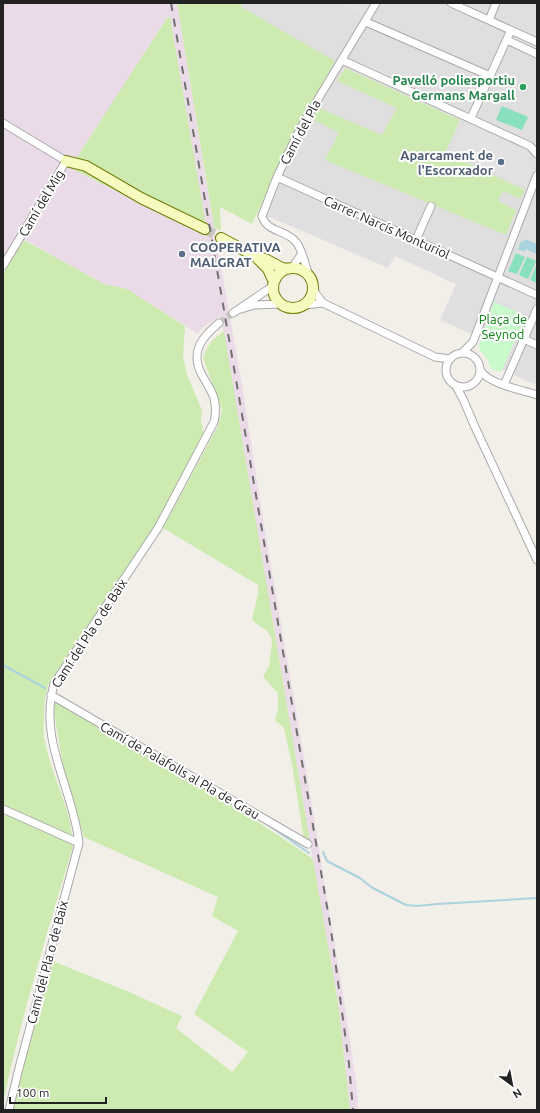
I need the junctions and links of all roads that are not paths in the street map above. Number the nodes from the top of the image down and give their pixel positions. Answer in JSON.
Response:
{"nodes":[{"id":1,"x":376,"y":3,"type":"edge"},
{"id":2,"x":451,"y":3,"type":"edge"},
{"id":3,"x":496,"y":3,"type":"edge"},
{"id":4,"x":489,"y":20,"type":"junction"},
{"id":5,"x":366,"y":22,"type":"junction"},
{"id":6,"x":511,"y":30,"type":"junction"},
{"id":7,"x":507,"y":40,"type":"junction"},
{"id":8,"x":537,"y":42,"type":"edge"},
{"id":9,"x":537,"y":54,"type":"edge"},
{"id":10,"x":342,"y":60,"type":"junction"},
{"id":11,"x":490,"y":76,"type":"junction"},
{"id":12,"x":471,"y":118,"type":"junction"},
{"id":13,"x":3,"y":123,"type":"edge"},
{"id":14,"x":537,"y":152,"type":"edge"},
{"id":15,"x":537,"y":160,"type":"edge"},
{"id":16,"x":66,"y":161,"type":"junction"},
{"id":17,"x":537,"y":175,"type":"edge"},
{"id":18,"x":277,"y":177,"type":"junction"},
{"id":19,"x":432,"y":206,"type":"dead end"},
{"id":20,"x":205,"y":229,"type":"tunnel mouth"},
{"id":21,"x":221,"y":238,"type":"tunnel mouth"},
{"id":22,"x":416,"y":240,"type":"junction"},
{"id":23,"x":301,"y":255,"type":"junction"},
{"id":24,"x":257,"y":258,"type":"junction"},
{"id":25,"x":3,"y":266,"type":"edge"},
{"id":26,"x":290,"y":269,"type":"junction"},
{"id":27,"x":498,"y":276,"type":"junction"},
{"id":28,"x":274,"y":281,"type":"junction"},
{"id":29,"x":312,"y":281,"type":"junction"},
{"id":30,"x":537,"y":295,"type":"edge"},
{"id":31,"x":323,"y":303,"type":"junction"},
{"id":32,"x":281,"y":304,"type":"junction"},
{"id":33,"x":304,"y":305,"type":"junction"},
{"id":34,"x":537,"y":309,"type":"edge"},
{"id":35,"x":219,"y":323,"type":"tunnel mouth"},
{"id":36,"x":524,"y":339,"type":"junction"},
{"id":37,"x":473,"y":342,"type":"junction"},
{"id":38,"x":537,"y":344,"type":"edge"},
{"id":39,"x":462,"y":353,"type":"junction"},
{"id":40,"x":474,"y":356,"type":"junction"},
{"id":41,"x":435,"y":357,"type":"junction"},
{"id":42,"x":450,"y":359,"type":"junction"},
{"id":43,"x":446,"y":369,"type":"junction"},
{"id":44,"x":481,"y":371,"type":"junction"},
{"id":45,"x":490,"y":380,"type":"junction"},
{"id":46,"x":476,"y":382,"type":"junction"},
{"id":47,"x":504,"y":384,"type":"junction"},
{"id":48,"x":456,"y":386,"type":"junction"},
{"id":49,"x":470,"y":386,"type":"junction"},
{"id":50,"x":537,"y":395,"type":"edge"},
{"id":51,"x":463,"y":399,"type":"junction"},
{"id":52,"x":537,"y":560,"type":"edge"},
{"id":53,"x":51,"y":695,"type":"junction"},
{"id":54,"x":3,"y":809,"type":"edge"},
{"id":55,"x":79,"y":843,"type":"junction"},
{"id":56,"x":308,"y":844,"type":"dead end"},
{"id":57,"x":9,"y":1110,"type":"edge"}],
"edges":[{"from":1,"to":5,"type":"street","name":"Camí del Pla"},
{"from":2,"to":4,"type":"street"},
{"from":3,"to":4,"type":"street"},
{"from":4,"to":6,"type":"street"},
{"from":5,"to":10,"type":"street","name":"Camí del Pla"},
{"from":5,"to":11,"type":"street"},
{"from":6,"to":7,"type":"street"},
{"from":6,"to":8,"type":"street"},
{"from":7,"to":9,"type":"street"},
{"from":7,"to":11,"type":"street"},
{"from":10,"to":12,"type":"street"},
{"from":10,"to":18,"type":"street","name":"Camí del Pla"},
{"from":11,"to":12,"type":"street"},
{"from":12,"to":14,"type":"street"},
{"from":13,"to":16,"type":"street"},
{"from":14,"to":15,"type":"street"},
{"from":16,"to":20,"type":"street"},
{"from":16,"to":25,"type":"street","name":"Camí del Mig"},
{"from":17,"to":27,"type":"street"},
{"from":18,"to":22,"type":"street","name":"Carrer Narcís Monturiol"},
{"from":18,"to":23,"type":"street","name":"Camí del Pla"},
{"from":19,"to":22,"type":"street"},
{"from":21,"to":24,"type":"street"},
{"from":22,"to":27,"type":"street","name":"Carrer Narcís Monturiol"},
{"from":23,"to":26,"type":"street"},
{"from":23,"to":29,"type":"street","name":"Camí del Pla"},
{"from":24,"to":26,"type":"street"},
{"from":24,"to":28,"type":"street"},
{"from":26,"to":28,"type":"street"},
{"from":26,"to":29,"type":"street"},
{"from":27,"to":30,"type":"street","name":"Carrer Narcís Monturiol"},
{"from":27,"to":37,"type":"street"},
{"from":28,"to":32,"type":"street"},
{"from":28,"to":32,"type":"street"},
{"from":29,"to":31,"type":"street","name":"Camí del Pla"},
{"from":29,"to":33,"type":"street"},
{"from":31,"to":33,"type":"street"},
{"from":31,"to":41,"type":"street"},
{"from":32,"to":33,"type":"street"},
{"from":34,"to":36,"type":"street"},
{"from":35,"to":53,"type":"street","name":"Camí del Pla o de Baix"},
{"from":36,"to":38,"type":"street"},
{"from":36,"to":47,"type":"street"},
{"from":37,"to":39,"type":"street"},
{"from":37,"to":40,"type":"street"},
{"from":39,"to":40,"type":"street"},
{"from":39,"to":42,"type":"street"},
{"from":40,"to":44,"type":"street"},
{"from":41,"to":42,"type":"street"},
{"from":41,"to":43,"type":"street"},
{"from":42,"to":43,"type":"street"},
{"from":43,"to":48,"type":"street"},
{"from":44,"to":45,"type":"street"},
{"from":44,"to":46,"type":"street"},
{"from":45,"to":46,"type":"street"},
{"from":45,"to":47,"type":"street"},
{"from":46,"to":49,"type":"street"},
{"from":47,"to":50,"type":"street"},
{"from":48,"to":49,"type":"street"},
{"from":48,"to":51,"type":"street"},
{"from":49,"to":51,"type":"street"},
{"from":51,"to":52,"type":"street"},
{"from":53,"to":55,"type":"street","name":"Camí del Pla o de Baix"},
{"from":53,"to":56,"type":"street","name":"Camí de Palafolls al Pla de Grau"},
{"from":54,"to":55,"type":"street"},
{"from":55,"to":57,"type":"street","name":"Camí del Pla o de Baix"}]}
